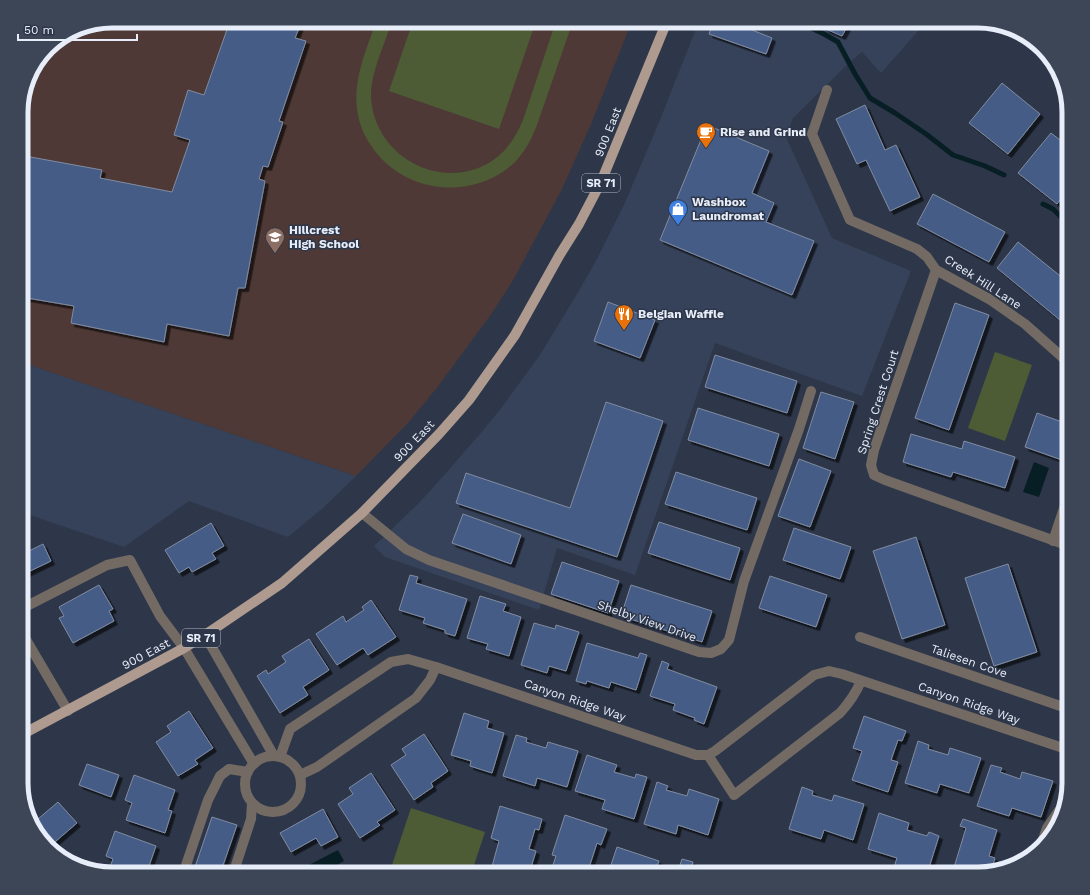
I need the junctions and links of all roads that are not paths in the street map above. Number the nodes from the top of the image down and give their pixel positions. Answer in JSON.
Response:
{"nodes":[{"id":1,"x":664,"y":28,"type":"edge"},
{"id":2,"x":827,"y":90,"type":"dead end"},
{"id":3,"x":936,"y":270,"type":"junction"},
{"id":4,"x":1062,"y":356,"type":"edge"},
{"id":5,"x":811,"y":391,"type":"dead end"},
{"id":6,"x":362,"y":513,"type":"junction"},
{"id":7,"x":1062,"y":515,"type":"edge"},
{"id":8,"x":1053,"y":541,"type":"junction"},
{"id":9,"x":1062,"y":544,"type":"edge"},
{"id":10,"x":28,"y":604,"type":"edge"},
{"id":11,"x":205,"y":635,"type":"junction"},
{"id":12,"x":860,"y":637,"type":"dead end"},
{"id":13,"x":28,"y":642,"type":"edge"},
{"id":14,"x":184,"y":648,"type":"junction"},
{"id":15,"x":436,"y":667,"type":"junction"},
{"id":16,"x":861,"y":681,"type":"junction"},
{"id":17,"x":1062,"y":707,"type":"edge"},
{"id":18,"x":68,"y":711,"type":"junction"},
{"id":19,"x":28,"y":731,"type":"edge"},
{"id":20,"x":1062,"y":748,"type":"edge"},
{"id":21,"x":708,"y":755,"type":"junction"},
{"id":22,"x":277,"y":757,"type":"junction"},
{"id":23,"x":254,"y":764,"type":"junction"},
{"id":24,"x":248,"y":772,"type":"junction"},
{"id":25,"x":300,"y":775,"type":"junction"},
{"id":26,"x":252,"y":803,"type":"junction"},
{"id":27,"x":1056,"y":814,"type":"edge"},
{"id":28,"x":1045,"y":833,"type":"edge"},
{"id":29,"x":185,"y":867,"type":"edge"},
{"id":30,"x":235,"y":867,"type":"edge"}],
"edges":[{"from":1,"to":6,"type":"main road","name":"900 East","number":"SR 71"},
{"from":2,"to":3,"type":"street","name":"Creek Hill Lane"},
{"from":3,"to":4,"type":"street","name":"Creek Hill Lane"},
{"from":3,"to":8,"type":"street","name":"Spring Crest Court"},
{"from":5,"to":6,"type":"street","name":"Shelby View Drive"},
{"from":6,"to":11,"type":"main road","name":"900 East","number":"SR 71"},
{"from":7,"to":8,"type":"street"},
{"from":8,"to":9,"type":"street","name":"Spring Crest Court"},
{"from":10,"to":14,"type":"street"},
{"from":11,"to":14,"type":"main road","name":"900 East","number":"SR 71"},
{"from":11,"to":22,"type":"street"},
{"from":12,"to":17,"type":"street","name":"Taliesen Cove"},
{"from":13,"to":18,"type":"street"},
{"from":14,"to":18,"type":"main road","name":"900 East","number":"SR 71"},
{"from":14,"to":23,"type":"street"},
{"from":15,"to":21,"type":"street","name":"Canyon Ridge Way"},
{"from":15,"to":22,"type":"street","name":"Canyon Ridge Way"},
{"from":15,"to":25,"type":"street"},
{"from":16,"to":20,"type":"street","name":"Canyon Ridge Way"},
{"from":16,"to":21,"type":"street","name":"Canyon Ridge Way"},
{"from":16,"to":21,"type":"street"},
{"from":18,"to":19,"type":"main road","name":"900 East","number":"SR 71"},
{"from":22,"to":23,"type":"street"},
{"from":22,"to":25,"type":"street"},
{"from":23,"to":24,"type":"street"},
{"from":24,"to":26,"type":"street"},
{"from":24,"to":29,"type":"street"},
{"from":25,"to":26,"type":"street"},
{"from":26,"to":30,"type":"street"},
{"from":27,"to":28,"type":"street"}]}
